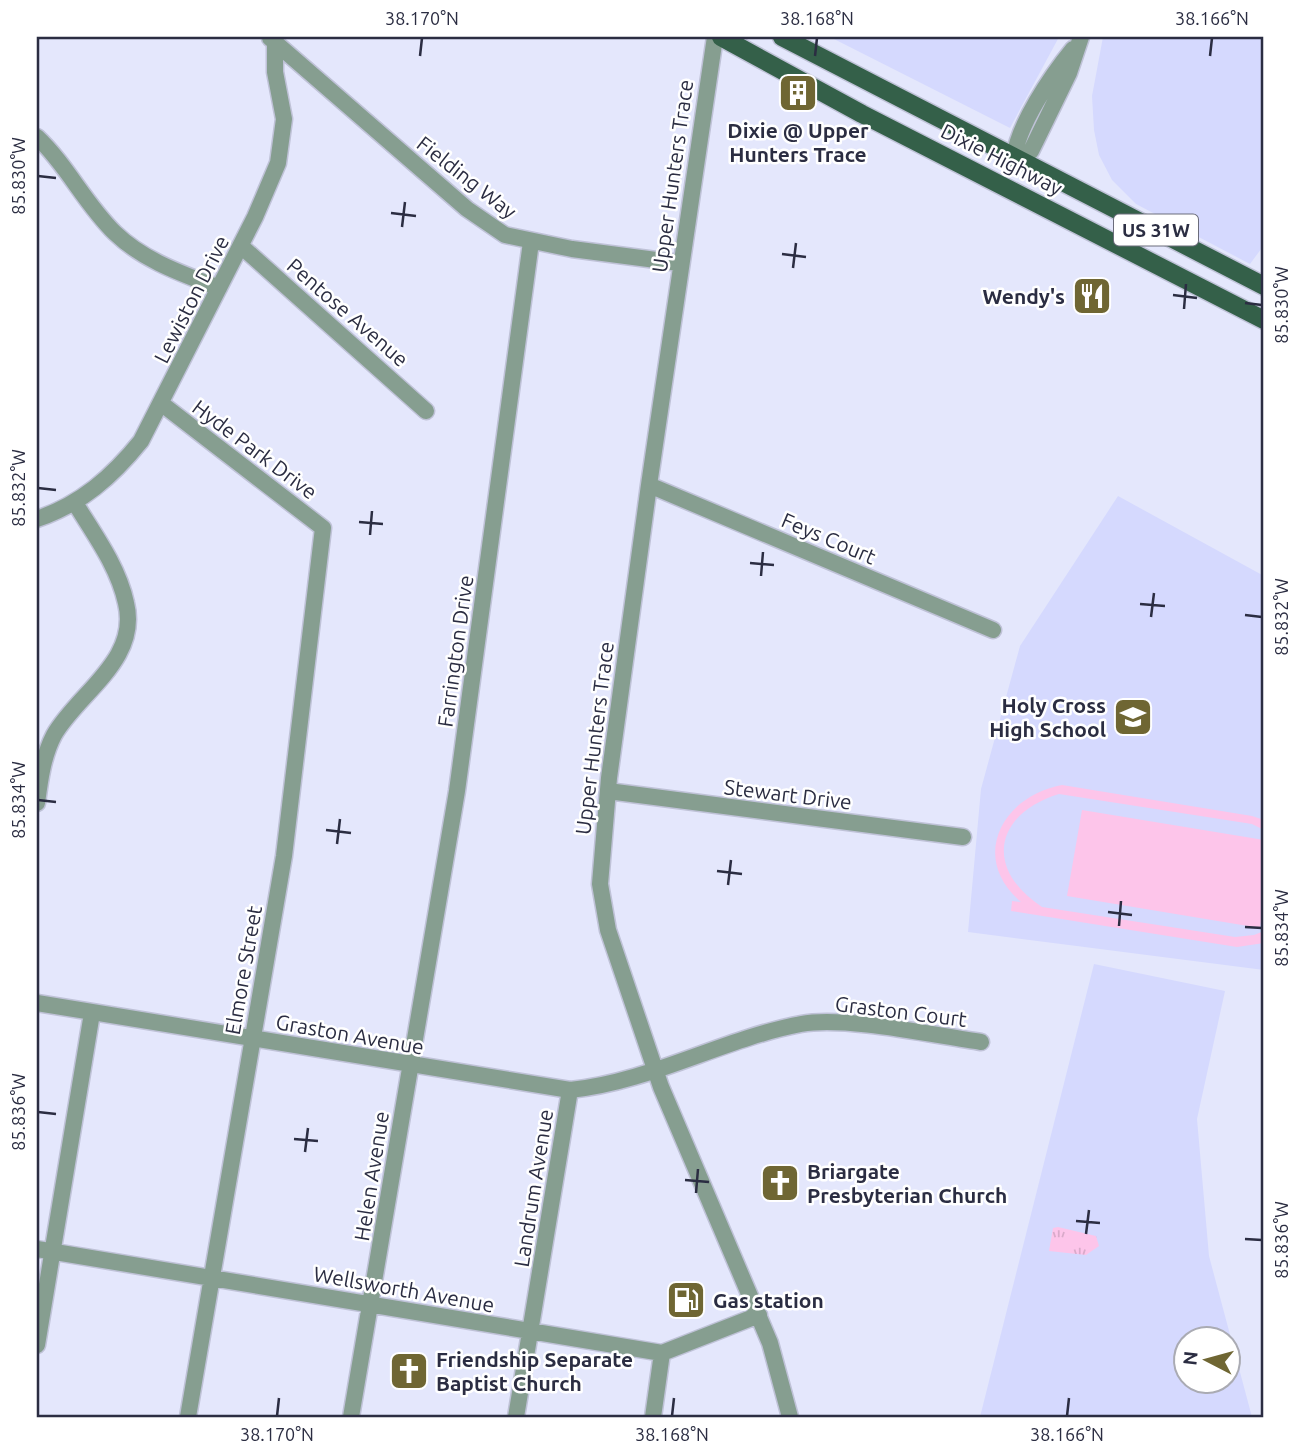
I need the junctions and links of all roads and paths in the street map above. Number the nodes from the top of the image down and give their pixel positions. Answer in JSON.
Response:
{"nodes":[{"id":1,"x":715,"y":37,"type":"edge"},
{"id":2,"x":721,"y":37,"type":"edge"},
{"id":3,"x":782,"y":37,"type":"edge"},
{"id":4,"x":1080,"y":39,"type":"edge"},
{"id":5,"x":272,"y":40,"type":"edge"},
{"id":6,"x":37,"y":137,"type":"edge"},
{"id":7,"x":948,"y":158,"type":"junction"},
{"id":8,"x":1014,"y":159,"type":"junction"},
{"id":9,"x":531,"y":242,"type":"junction"},
{"id":10,"x":241,"y":246,"type":"junction"},
{"id":11,"x":680,"y":263,"type":"junction"},
{"id":12,"x":1264,"y":286,"type":"edge"},
{"id":13,"x":219,"y":288,"type":"junction"},
{"id":14,"x":1264,"y":320,"type":"edge"},
{"id":15,"x":162,"y":404,"type":"junction"},
{"id":16,"x":426,"y":411,"type":"dead end"},
{"id":17,"x":649,"y":485,"type":"junction"},
{"id":18,"x":75,"y":503,"type":"junction"},
{"id":19,"x":37,"y":519,"type":"edge"},
{"id":20,"x":323,"y":528,"type":"joint"},
{"id":21,"x":993,"y":630,"type":"dead end"},
{"id":22,"x":608,"y":791,"type":"junction"},
{"id":23,"x":37,"y":803,"type":"edge"},
{"id":24,"x":963,"y":837,"type":"dead end"},
{"id":25,"x":37,"y":1003,"type":"edge"},
{"id":26,"x":92,"y":1013,"type":"junction"},
{"id":27,"x":253,"y":1039,"type":"junction"},
{"id":28,"x":981,"y":1042,"type":"dead end"},
{"id":29,"x":410,"y":1066,"type":"junction"},
{"id":30,"x":655,"y":1069,"type":"junction"},
{"id":31,"x":570,"y":1090,"type":"junction"},
{"id":32,"x":44,"y":1250,"type":"edge"},
{"id":33,"x":210,"y":1278,"type":"junction"},
{"id":34,"x":372,"y":1304,"type":"junction"},
{"id":35,"x":759,"y":1315,"type":"junction"},
{"id":36,"x":530,"y":1331,"type":"junction"},
{"id":37,"x":37,"y":1345,"type":"edge"},
{"id":38,"x":662,"y":1353,"type":"junction"},
{"id":39,"x":188,"y":1417,"type":"edge"},
{"id":40,"x":351,"y":1417,"type":"edge"},
{"id":41,"x":516,"y":1417,"type":"edge"},
{"id":42,"x":653,"y":1417,"type":"edge"},
{"id":43,"x":790,"y":1417,"type":"edge"}],
"edges":[{"from":1,"to":11,"type":"street","name":"Upper Hunters Trace"},
{"from":2,"to":7,"type":"main road","name":"Dixie Highway","number":"US 31W"},
{"from":3,"to":8,"type":"main road","name":"Dixie Highway","number":"US 31W"},
{"from":4,"to":8,"type":"street"},
{"from":5,"to":9,"type":"street","name":"Fielding Way"},
{"from":5,"to":10,"type":"street","name":"Lewiston Drive"},
{"from":6,"to":13,"type":"street"},
{"from":7,"to":8,"type":"main road"},
{"from":7,"to":14,"type":"main road","name":"Dixie Highway","number":"US 31W"},
{"from":8,"to":12,"type":"main road","name":"Dixie Highway","number":"US 31W"},
{"from":9,"to":11,"type":"street","name":"Fielding Way"},
{"from":9,"to":29,"type":"street","name":"Farrington Drive"},
{"from":10,"to":13,"type":"street","name":"Lewiston Drive"},
{"from":10,"to":16,"type":"street","name":"Pentose Avenue"},
{"from":11,"to":17,"type":"street","name":"Upper Hunters Trace"},
{"from":13,"to":15,"type":"street","name":"Lewiston Drive"},
{"from":15,"to":18,"type":"street","name":"Lewiston Drive"},
{"from":15,"to":20,"type":"street","name":"Hyde Park Drive"},
{"from":17,"to":21,"type":"street","name":"Feys Court"},
{"from":17,"to":22,"type":"street","name":"Upper Hunters Trace"},
{"from":18,"to":19,"type":"street","name":"Lewiston Drive"},
{"from":18,"to":23,"type":"street"},
{"from":20,"to":27,"type":"street","name":"Elmore Street"},
{"from":22,"to":24,"type":"street","name":"Stewart Drive"},
{"from":22,"to":30,"type":"street","name":"Upper Hunters Trace"},
{"from":25,"to":26,"type":"street","name":"Graston Avenue"},
{"from":26,"to":27,"type":"street","name":"Graston Avenue"},
{"from":26,"to":32,"type":"street"},
{"from":27,"to":29,"type":"street","name":"Graston Avenue"},
{"from":27,"to":33,"type":"street","name":"Elmore Street"},
{"from":28,"to":30,"type":"street","name":"Graston Court"},
{"from":29,"to":31,"type":"street","name":"Graston Avenue"},
{"from":29,"to":34,"type":"street","name":"Helen Avenue"},
{"from":30,"to":31,"type":"street","name":"Graston Avenue"},
{"from":30,"to":35,"type":"street","name":"Upper Hunters Trace"},
{"from":31,"to":36,"type":"street","name":"Landrum Avenue"},
{"from":32,"to":33,"type":"street","name":"Wellsworth Avenue"},
{"from":32,"to":37,"type":"street"},
{"from":33,"to":34,"type":"street","name":"Wellsworth Avenue"},
{"from":33,"to":39,"type":"street","name":"Elmore Street"},
{"from":34,"to":36,"type":"street","name":"Wellsworth Avenue"},
{"from":34,"to":40,"type":"street","name":"Helen Avenue"},
{"from":35,"to":38,"type":"street"},
{"from":35,"to":43,"type":"street","name":"Upper Hunters Trace"},
{"from":36,"to":38,"type":"street","name":"Wellsworth Avenue"},
{"from":36,"to":41,"type":"street","name":"Landrum Avenue"},
{"from":38,"to":42,"type":"street"}]}
